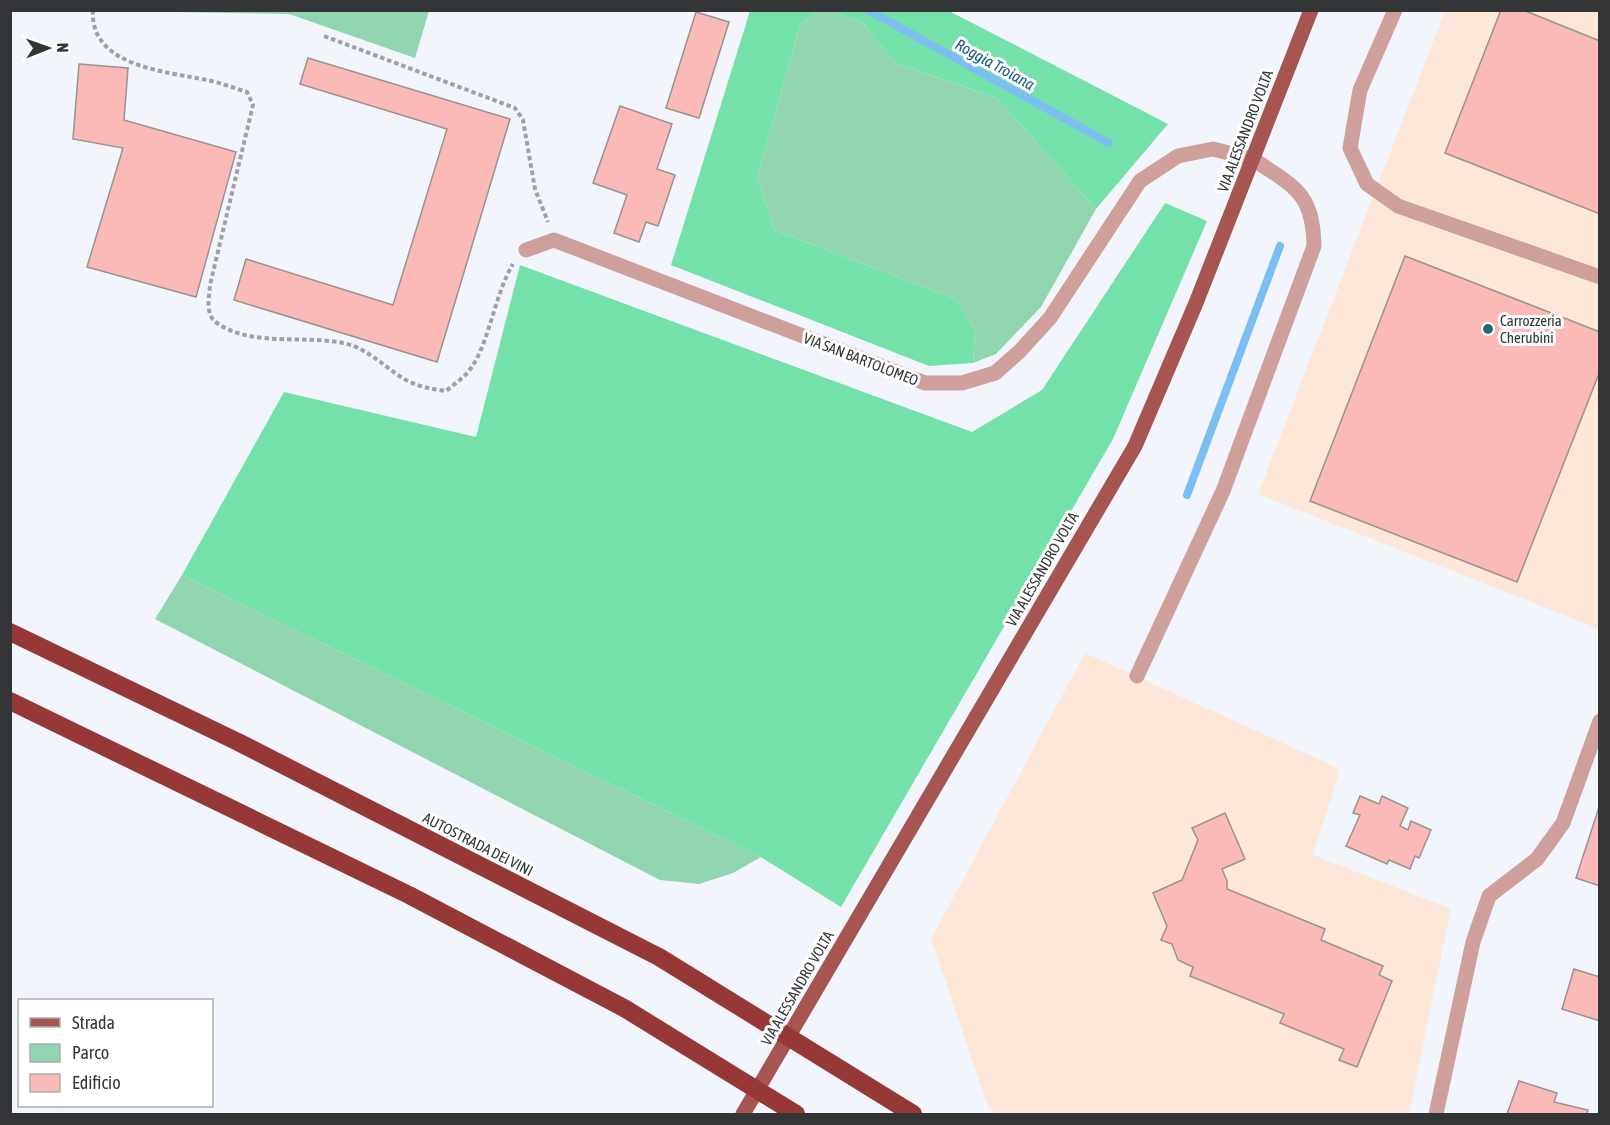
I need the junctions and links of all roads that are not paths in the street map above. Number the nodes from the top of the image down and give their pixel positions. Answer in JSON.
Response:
{"nodes":[{"id":1,"x":1311,"y":10,"type":"edge"},
{"id":2,"x":1395,"y":10,"type":"edge"},
{"id":3,"x":1253,"y":159,"type":"junction"},
{"id":4,"x":526,"y":250,"type":"road end"},
{"id":5,"x":1599,"y":277,"type":"edge"},
{"id":6,"x":10,"y":632,"type":"edge"},
{"id":7,"x":1137,"y":676,"type":"dead end"},
{"id":8,"x":10,"y":701,"type":"edge"},
{"id":9,"x":1599,"y":721,"type":"edge"},
{"id":10,"x":743,"y":1114,"type":"edge"},
{"id":11,"x":796,"y":1114,"type":"edge"},
{"id":12,"x":913,"y":1114,"type":"edge"},
{"id":13,"x":1436,"y":1114,"type":"edge"}],
"edges":[{"from":1,"to":3,"type":"main road","name":"VIA ALESSANDRO VOLTA"},
{"from":2,"to":5,"type":"street"},
{"from":3,"to":4,"type":"street","name":"VIA SAN BARTOLOMEO"},
{"from":3,"to":7,"type":"street"},
{"from":3,"to":10,"type":"main road","name":"VIA ALESSANDRO VOLTA"},
{"from":6,"to":12,"type":"highway","name":"AUTOSTRADA DEI VINI"},
{"from":8,"to":11,"type":"highway"},
{"from":9,"to":13,"type":"street"}]}
